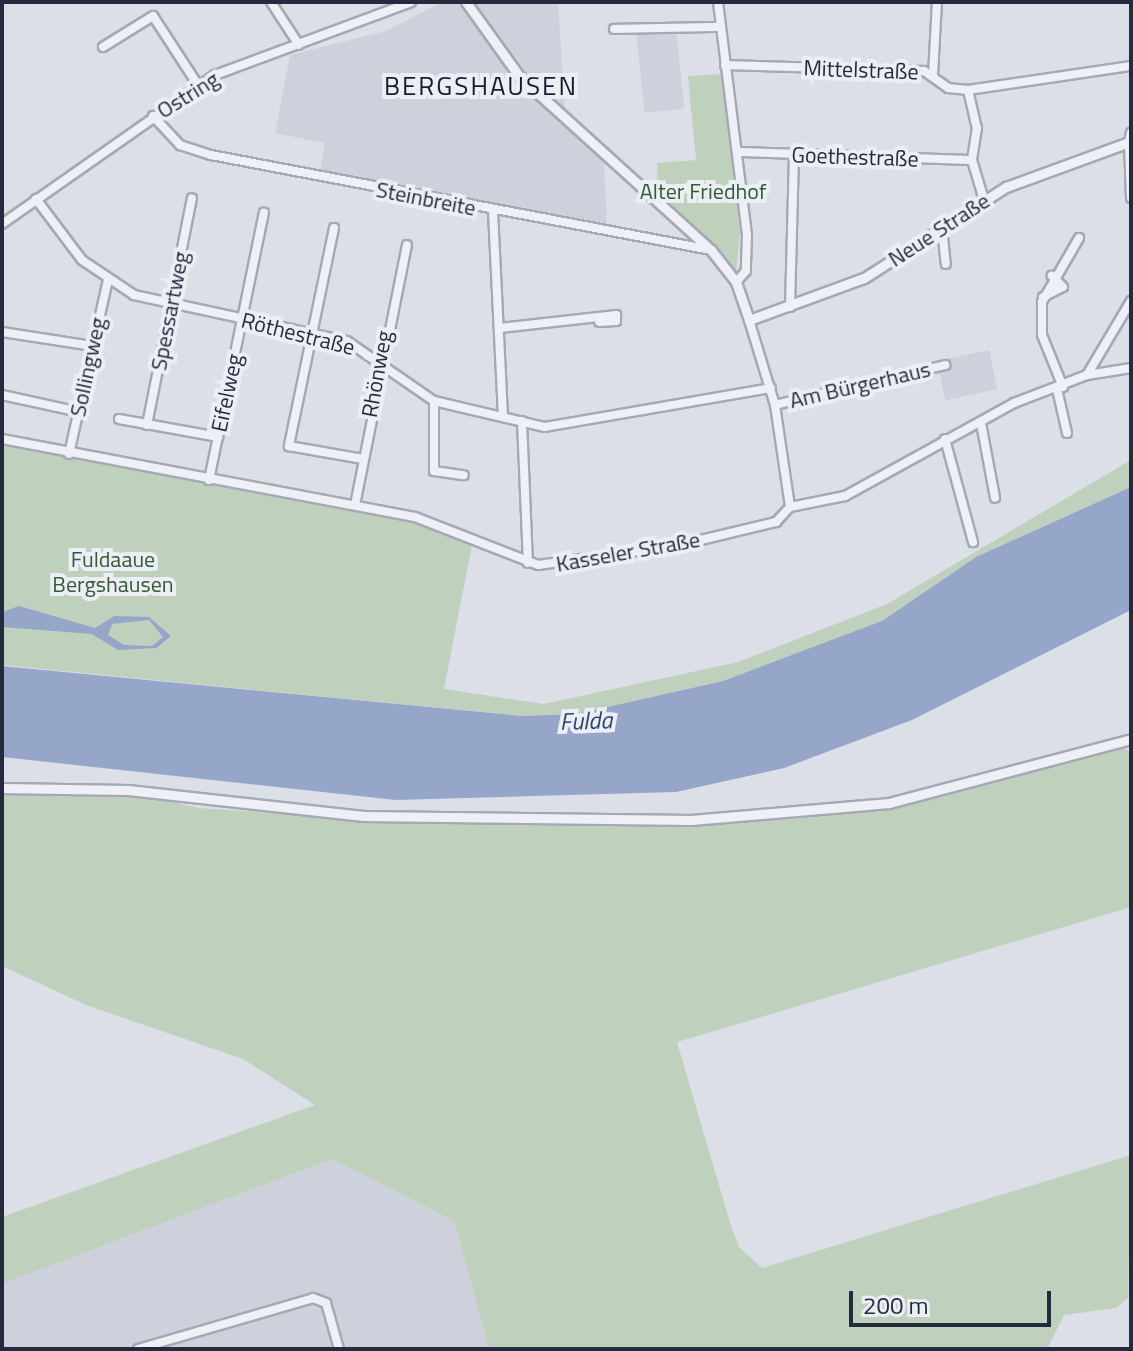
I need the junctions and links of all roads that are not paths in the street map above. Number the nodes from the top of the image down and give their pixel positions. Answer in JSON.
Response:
{"nodes":[{"id":1,"x":271,"y":2,"type":"edge"},
{"id":2,"x":411,"y":2,"type":"edge"},
{"id":3,"x":718,"y":2,"type":"edge"},
{"id":4,"x":937,"y":2,"type":"edge"},
{"id":5,"x":398,"y":4,"type":"edge"},
{"id":6,"x":466,"y":5,"type":"edge"},
{"id":7,"x":721,"y":27,"type":"junction"},
{"id":8,"x":614,"y":29,"type":"dead end"},
{"id":9,"x":299,"y":45,"type":"junction"},
{"id":10,"x":103,"y":47,"type":"dead end"},
{"id":11,"x":725,"y":65,"type":"junction"},
{"id":12,"x":1131,"y":66,"type":"edge"},
{"id":13,"x":933,"y":75,"type":"junction"},
{"id":14,"x":198,"y":85,"type":"junction"},
{"id":15,"x":968,"y":90,"type":"junction"},
{"id":16,"x":153,"y":116,"type":"junction"},
{"id":17,"x":1130,"y":137,"type":"edge"},
{"id":18,"x":739,"y":152,"type":"junction"},
{"id":19,"x":794,"y":156,"type":"junction"},
{"id":20,"x":972,"y":160,"type":"junction"},
{"id":21,"x":1130,"y":172,"type":"edge"},
{"id":22,"x":192,"y":198,"type":"dead end"},
{"id":23,"x":1131,"y":198,"type":"edge"},
{"id":24,"x":36,"y":199,"type":"junction"},
{"id":25,"x":984,"y":200,"type":"junction"},
{"id":26,"x":493,"y":212,"type":"junction"},
{"id":27,"x":264,"y":213,"type":"dead end"},
{"id":28,"x":2,"y":224,"type":"edge"},
{"id":29,"x":334,"y":228,"type":"dead end"},
{"id":30,"x":942,"y":228,"type":"junction"},
{"id":31,"x":1079,"y":238,"type":"dead end"},
{"id":32,"x":407,"y":245,"type":"dead end"},
{"id":33,"x":711,"y":250,"type":"junction"},
{"id":34,"x":946,"y":264,"type":"dead end"},
{"id":35,"x":1052,"y":276,"type":"junction"},
{"id":36,"x":108,"y":280,"type":"junction"},
{"id":37,"x":736,"y":282,"type":"junction"},
{"id":38,"x":1043,"y":297,"type":"junction"},
{"id":39,"x":1131,"y":301,"type":"edge"},
{"id":40,"x":170,"y":306,"type":"junction"},
{"id":41,"x":790,"y":307,"type":"junction"},
{"id":42,"x":242,"y":320,"type":"junction"},
{"id":43,"x":749,"y":320,"type":"junction"},
{"id":44,"x":599,"y":322,"type":"dead end"},
{"id":45,"x":500,"y":328,"type":"junction"},
{"id":46,"x":2,"y":332,"type":"edge"},
{"id":47,"x":311,"y":335,"type":"junction"},
{"id":48,"x":92,"y":346,"type":"junction"},
{"id":49,"x":378,"y":362,"type":"junction"},
{"id":50,"x":945,"y":365,"type":"dead end"},
{"id":51,"x":1131,"y":368,"type":"edge"},
{"id":52,"x":1087,"y":375,"type":"junction"},
{"id":53,"x":771,"y":388,"type":"junction"},
{"id":54,"x":1060,"y":388,"type":"junction"},
{"id":55,"x":2,"y":395,"type":"edge"},
{"id":56,"x":434,"y":401,"type":"junction"},
{"id":57,"x":775,"y":405,"type":"junction"},
{"id":58,"x":79,"y":412,"type":"junction"},
{"id":59,"x":503,"y":415,"type":"junction"},
{"id":60,"x":119,"y":419,"type":"dead end"},
{"id":61,"x":522,"y":421,"type":"junction"},
{"id":62,"x":981,"y":423,"type":"junction"},
{"id":63,"x":147,"y":425,"type":"junction"},
{"id":64,"x":1067,"y":433,"type":"dead end"},
{"id":65,"x":218,"y":437,"type":"junction"},
{"id":66,"x":2,"y":439,"type":"edge"},
{"id":67,"x":945,"y":439,"type":"junction"},
{"id":68,"x":69,"y":454,"type":"junction"},
{"id":69,"x":363,"y":459,"type":"junction"},
{"id":70,"x":464,"y":475,"type":"dead end"},
{"id":71,"x":209,"y":480,"type":"junction"},
{"id":72,"x":995,"y":498,"type":"dead end"},
{"id":73,"x":355,"y":505,"type":"junction"},
{"id":74,"x":790,"y":507,"type":"junction"},
{"id":75,"x":973,"y":542,"type":"dead end"},
{"id":76,"x":528,"y":563,"type":"junction"},
{"id":77,"x":1131,"y":739,"type":"edge"},
{"id":78,"x":2,"y":788,"type":"edge"},
{"id":79,"x":138,"y":1349,"type":"edge"},
{"id":80,"x":339,"y":1349,"type":"edge"}],
"edges":[{"from":1,"to":9,"type":"street"},
{"from":2,"to":5,"type":"street","name":"Ostring"},
{"from":3,"to":7,"type":"street"},
{"from":4,"to":13,"type":"street"},
{"from":5,"to":9,"type":"street","name":"Ostring"},
{"from":6,"to":33,"type":"street"},
{"from":7,"to":8,"type":"street"},
{"from":7,"to":11,"type":"street"},
{"from":9,"to":14,"type":"street","name":"Ostring"},
{"from":10,"to":14,"type":"street"},
{"from":11,"to":13,"type":"street","name":"Mittelstraße"},
{"from":11,"to":18,"type":"street"},
{"from":12,"to":15,"type":"street"},
{"from":13,"to":15,"type":"street","name":"Mittelstraße"},
{"from":14,"to":16,"type":"street","name":"Ostring"},
{"from":15,"to":20,"type":"street"},
{"from":16,"to":24,"type":"street","name":"Ostring"},
{"from":16,"to":26,"type":"street","name":"Steinbreite"},
{"from":17,"to":21,"type":"street"},
{"from":17,"to":25,"type":"street","name":"Neue Straße"},
{"from":18,"to":19,"type":"street","name":"Goethestraße"},
{"from":18,"to":37,"type":"street"},
{"from":19,"to":20,"type":"street","name":"Goethestraße"},
{"from":19,"to":41,"type":"street"},
{"from":20,"to":25,"type":"street"},
{"from":21,"to":23,"type":"street"},
{"from":22,"to":40,"type":"street","name":"Spessartweg"},
{"from":24,"to":28,"type":"street","name":"Ostring"},
{"from":24,"to":36,"type":"street","name":"Röthestraße"},
{"from":25,"to":30,"type":"street","name":"Neue Straße"},
{"from":26,"to":33,"type":"street","name":"Steinbreite"},
{"from":26,"to":45,"type":"street"},
{"from":27,"to":42,"type":"street","name":"Eifelweg"},
{"from":29,"to":47,"type":"street"},
{"from":30,"to":34,"type":"street"},
{"from":30,"to":41,"type":"street","name":"Neue Straße"},
{"from":31,"to":35,"type":"street"},
{"from":32,"to":49,"type":"street","name":"Rhönweg"},
{"from":33,"to":37,"type":"street"},
{"from":35,"to":38,"type":"street"},
{"from":35,"to":38,"type":"street"},
{"from":36,"to":40,"type":"street","name":"Röthestraße"},
{"from":36,"to":48,"type":"street","name":"Sollingweg"},
{"from":37,"to":43,"type":"street"},
{"from":38,"to":54,"type":"street"},
{"from":39,"to":52,"type":"street"},
{"from":40,"to":42,"type":"street","name":"Röthestraße"},
{"from":40,"to":63,"type":"street","name":"Spessartweg"},
{"from":41,"to":43,"type":"street","name":"Neue Straße"},
{"from":42,"to":47,"type":"street","name":"Röthestraße"},
{"from":42,"to":65,"type":"street","name":"Eifelweg"},
{"from":43,"to":53,"type":"street"},
{"from":44,"to":45,"type":"street"},
{"from":45,"to":59,"type":"street"},
{"from":46,"to":48,"type":"street"},
{"from":47,"to":49,"type":"street","name":"Röthestraße"},
{"from":47,"to":69,"type":"street"},
{"from":48,"to":58,"type":"street","name":"Sollingweg"},
{"from":49,"to":56,"type":"street","name":"Röthestraße"},
{"from":49,"to":69,"type":"street","name":"Rhönweg"},
{"from":50,"to":57,"type":"street","name":"Am Bürgerhaus"},
{"from":51,"to":52,"type":"street","name":"Kasseler Straße"},
{"from":52,"to":54,"type":"street","name":"Kasseler Straße"},
{"from":53,"to":57,"type":"street"},
{"from":53,"to":61,"type":"street","name":"Röthestraße"},
{"from":54,"to":62,"type":"street","name":"Kasseler Straße"},
{"from":54,"to":64,"type":"street"},
{"from":55,"to":58,"type":"street"},
{"from":56,"to":59,"type":"street","name":"Röthestraße"},
{"from":56,"to":70,"type":"street"},
{"from":57,"to":74,"type":"street"},
{"from":58,"to":68,"type":"street","name":"Sollingweg"},
{"from":59,"to":61,"type":"street","name":"Röthestraße"},
{"from":60,"to":63,"type":"street"},
{"from":61,"to":76,"type":"street"},
{"from":62,"to":67,"type":"street","name":"Kasseler Straße"},
{"from":62,"to":72,"type":"street"},
{"from":63,"to":65,"type":"street"},
{"from":65,"to":71,"type":"street","name":"Eifelweg"},
{"from":66,"to":68,"type":"street","name":"Kasseler Straße"},
{"from":67,"to":74,"type":"street","name":"Kasseler Straße"},
{"from":67,"to":75,"type":"street"},
{"from":68,"to":71,"type":"street","name":"Kasseler Straße"},
{"from":69,"to":73,"type":"street","name":"Rhönweg"},
{"from":71,"to":73,"type":"street","name":"Kasseler Straße"},
{"from":73,"to":76,"type":"street","name":"Kasseler Straße"},
{"from":74,"to":76,"type":"street","name":"Kasseler Straße"},
{"from":77,"to":78,"type":"street"},
{"from":79,"to":80,"type":"street"}]}
